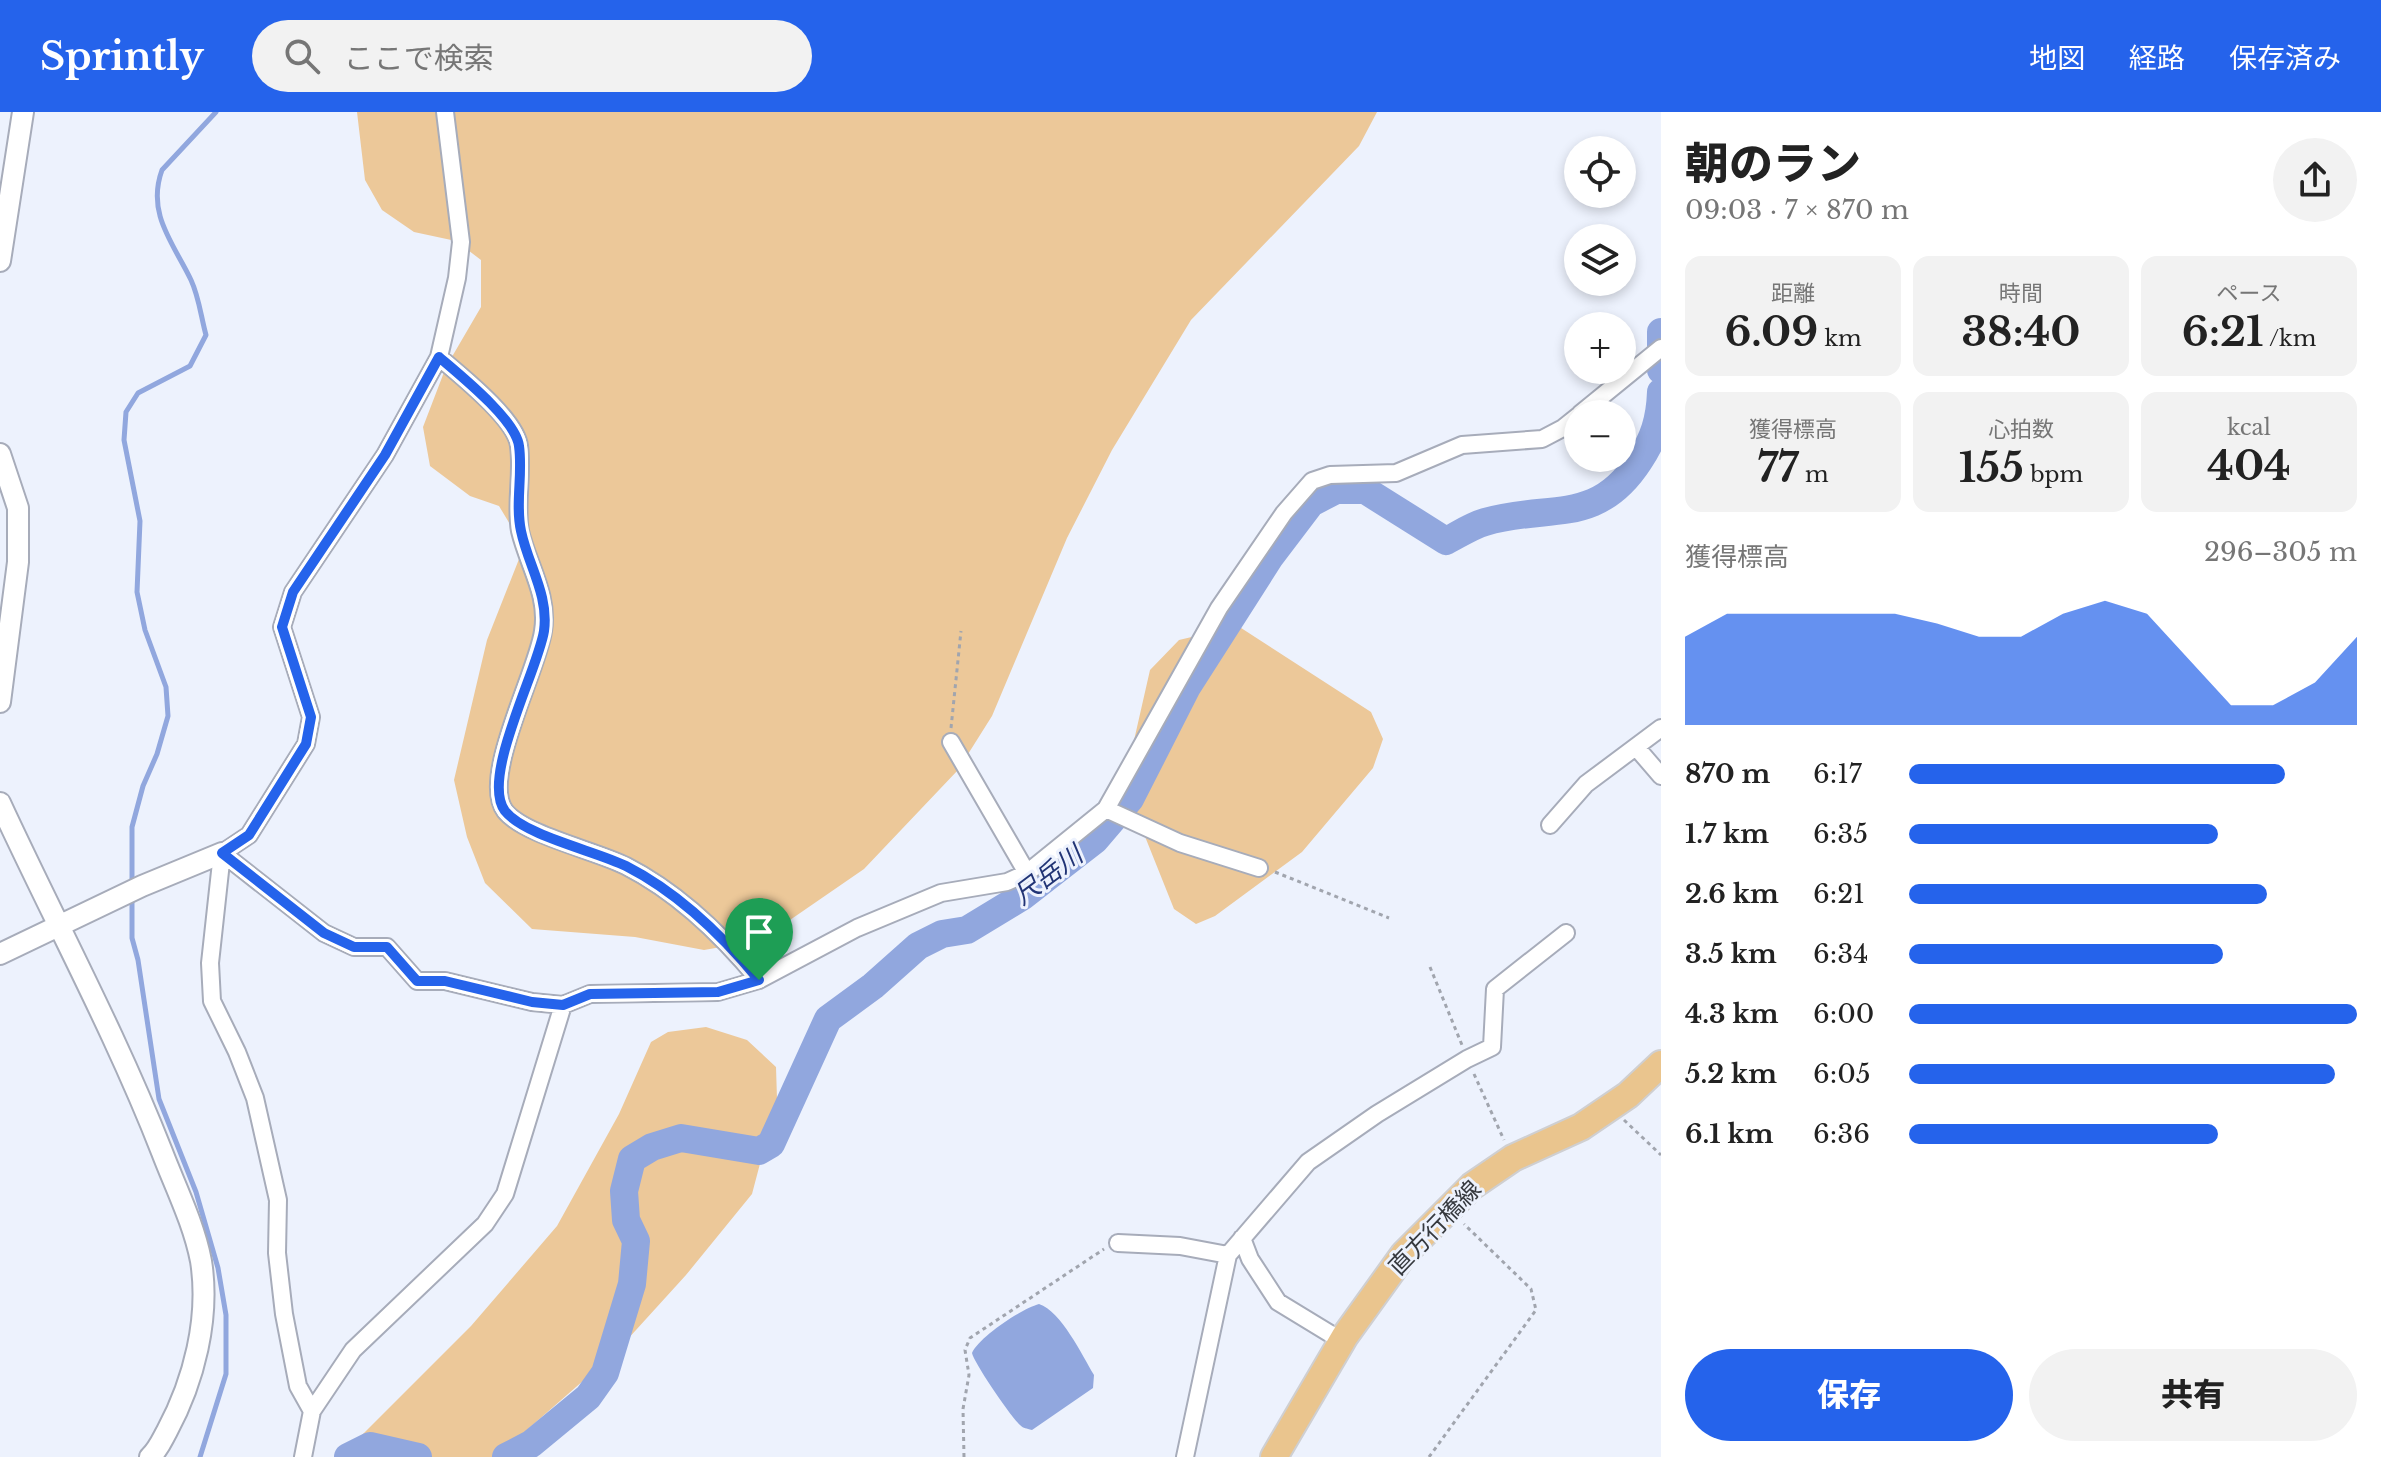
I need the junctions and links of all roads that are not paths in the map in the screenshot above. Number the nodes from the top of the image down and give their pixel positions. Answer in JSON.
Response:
{"nodes":[{"id":1,"x":23,"y":112,"type":"edge"},
{"id":2,"x":445,"y":112,"type":"edge"},
{"id":3,"x":7,"y":174,"type":"edge"},
{"id":4,"x":0,"y":261,"type":"edge"},
{"id":5,"x":1661,"y":348,"type":"edge"},
{"id":6,"x":439,"y":357,"type":"junction"},
{"id":7,"x":1597,"y":400,"type":"edge"},
{"id":8,"x":1564,"y":427,"type":"edge"},
{"id":9,"x":0,"y":454,"type":"edge"},
{"id":10,"x":0,"y":702,"type":"edge"},
{"id":11,"x":1661,"y":728,"type":"edge"},
{"id":12,"x":951,"y":737,"type":"road end"},
{"id":13,"x":1636,"y":747,"type":"junction"},
{"id":14,"x":1661,"y":776,"type":"edge"},
{"id":15,"x":0,"y":803,"type":"edge"},
{"id":16,"x":1106,"y":809,"type":"junction"},
{"id":17,"x":1550,"y":825,"type":"dead end"},
{"id":18,"x":222,"y":853,"type":"junction"},
{"id":19,"x":1263,"y":868,"type":"road end"},
{"id":20,"x":1027,"y":873,"type":"junction"},
{"id":21,"x":58,"y":927,"type":"junction"},
{"id":22,"x":1566,"y":933,"type":"dead end"},
{"id":23,"x":0,"y":954,"type":"edge"},
{"id":24,"x":759,"y":980,"type":"junction"},
{"id":25,"x":563,"y":1005,"type":"junction"},
{"id":26,"x":1661,"y":1064,"type":"edge"},
{"id":27,"x":1242,"y":1238,"type":"junction"},
{"id":28,"x":1118,"y":1243,"type":"road end"},
{"id":29,"x":1228,"y":1255,"type":"junction"},
{"id":30,"x":1342,"y":1341,"type":"junction"},
{"id":31,"x":312,"y":1411,"type":"junction"},
{"id":32,"x":150,"y":1457,"type":"edge"},
{"id":33,"x":303,"y":1457,"type":"edge"},
{"id":34,"x":1185,"y":1457,"type":"edge"},
{"id":35,"x":1274,"y":1457,"type":"edge"}],
"edges":[{"from":1,"to":3,"type":"street"},
{"from":2,"to":6,"type":"street"},
{"from":3,"to":4,"type":"street"},
{"from":5,"to":7,"type":"street"},
{"from":6,"to":18,"type":"street"},
{"from":6,"to":24,"type":"street"},
{"from":8,"to":16,"type":"street"},
{"from":9,"to":10,"type":"street"},
{"from":11,"to":13,"type":"street"},
{"from":12,"to":20,"type":"street"},
{"from":13,"to":14,"type":"street"},
{"from":13,"to":17,"type":"street"},
{"from":15,"to":21,"type":"street"},
{"from":16,"to":19,"type":"street"},
{"from":16,"to":20,"type":"street"},
{"from":18,"to":21,"type":"street"},
{"from":18,"to":25,"type":"street"},
{"from":18,"to":31,"type":"street"},
{"from":20,"to":24,"type":"street"},
{"from":21,"to":23,"type":"street"},
{"from":21,"to":32,"type":"street"},
{"from":22,"to":27,"type":"street"},
{"from":24,"to":25,"type":"street"},
{"from":25,"to":31,"type":"street"},
{"from":26,"to":30,"type":"main road","name":"直方行橋線"},
{"from":27,"to":29,"type":"street"},
{"from":27,"to":30,"type":"street"},
{"from":28,"to":29,"type":"street"},
{"from":29,"to":34,"type":"street"},
{"from":30,"to":35,"type":"main road","name":"直方行橋線"},
{"from":31,"to":33,"type":"street"}]}
